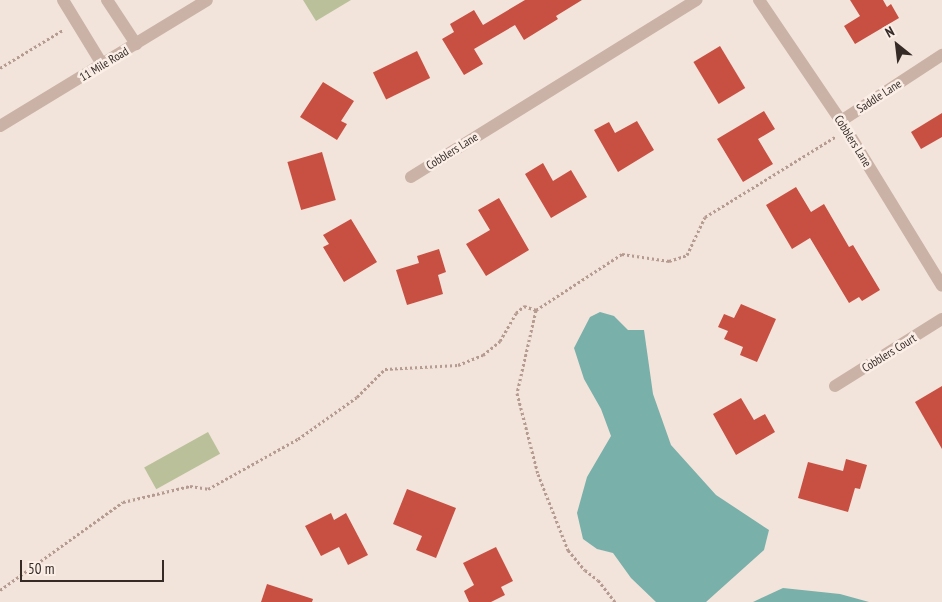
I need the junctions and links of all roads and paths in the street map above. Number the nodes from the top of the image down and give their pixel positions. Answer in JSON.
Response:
{"nodes":[{"id":1,"x":63,"y":0,"type":"edge"},
{"id":2,"x":107,"y":0,"type":"edge"},
{"id":3,"x":207,"y":0,"type":"edge"},
{"id":4,"x":697,"y":0,"type":"edge"},
{"id":5,"x":759,"y":0,"type":"edge"},
{"id":6,"x":76,"y":22,"type":"junction"},
{"id":7,"x":136,"y":44,"type":"junction"},
{"id":8,"x":942,"y":55,"type":"edge"},
{"id":9,"x":102,"y":64,"type":"junction"},
{"id":10,"x":0,"y":68,"type":"edge"},
{"id":11,"x":843,"y":125,"type":"junction"},
{"id":12,"x":0,"y":126,"type":"edge"},
{"id":13,"x":411,"y":177,"type":"dead end"},
{"id":14,"x":942,"y":286,"type":"edge"},
{"id":15,"x":536,"y":310,"type":"junction"},
{"id":16,"x":942,"y":319,"type":"edge"},
{"id":17,"x":836,"y":386,"type":"dead end"},
{"id":18,"x":0,"y":590,"type":"edge"},
{"id":19,"x":615,"y":602,"type":"edge"}],
"edges":[{"from":1,"to":6,"type":"street"},
{"from":2,"to":7,"type":"street"},
{"from":3,"to":7,"type":"street","name":"11 Mile Road"},
{"from":4,"to":13,"type":"street","name":"Cobblers Lane"},
{"from":5,"to":11,"type":"street","name":"Cobblers Lane"},
{"from":6,"to":9,"type":"street"},
{"from":6,"to":10,"type":"path"},
{"from":7,"to":9,"type":"street","name":"11 Mile Road"},
{"from":8,"to":11,"type":"street","name":"Saddle Lane"},
{"from":9,"to":12,"type":"street","name":"11 Mile Road"},
{"from":11,"to":14,"type":"street","name":"Cobblers Lane"},
{"from":11,"to":15,"type":"path"},
{"from":15,"to":18,"type":"path"},
{"from":15,"to":19,"type":"path"},
{"from":16,"to":17,"type":"street","name":"Cobblers Court"}]}
